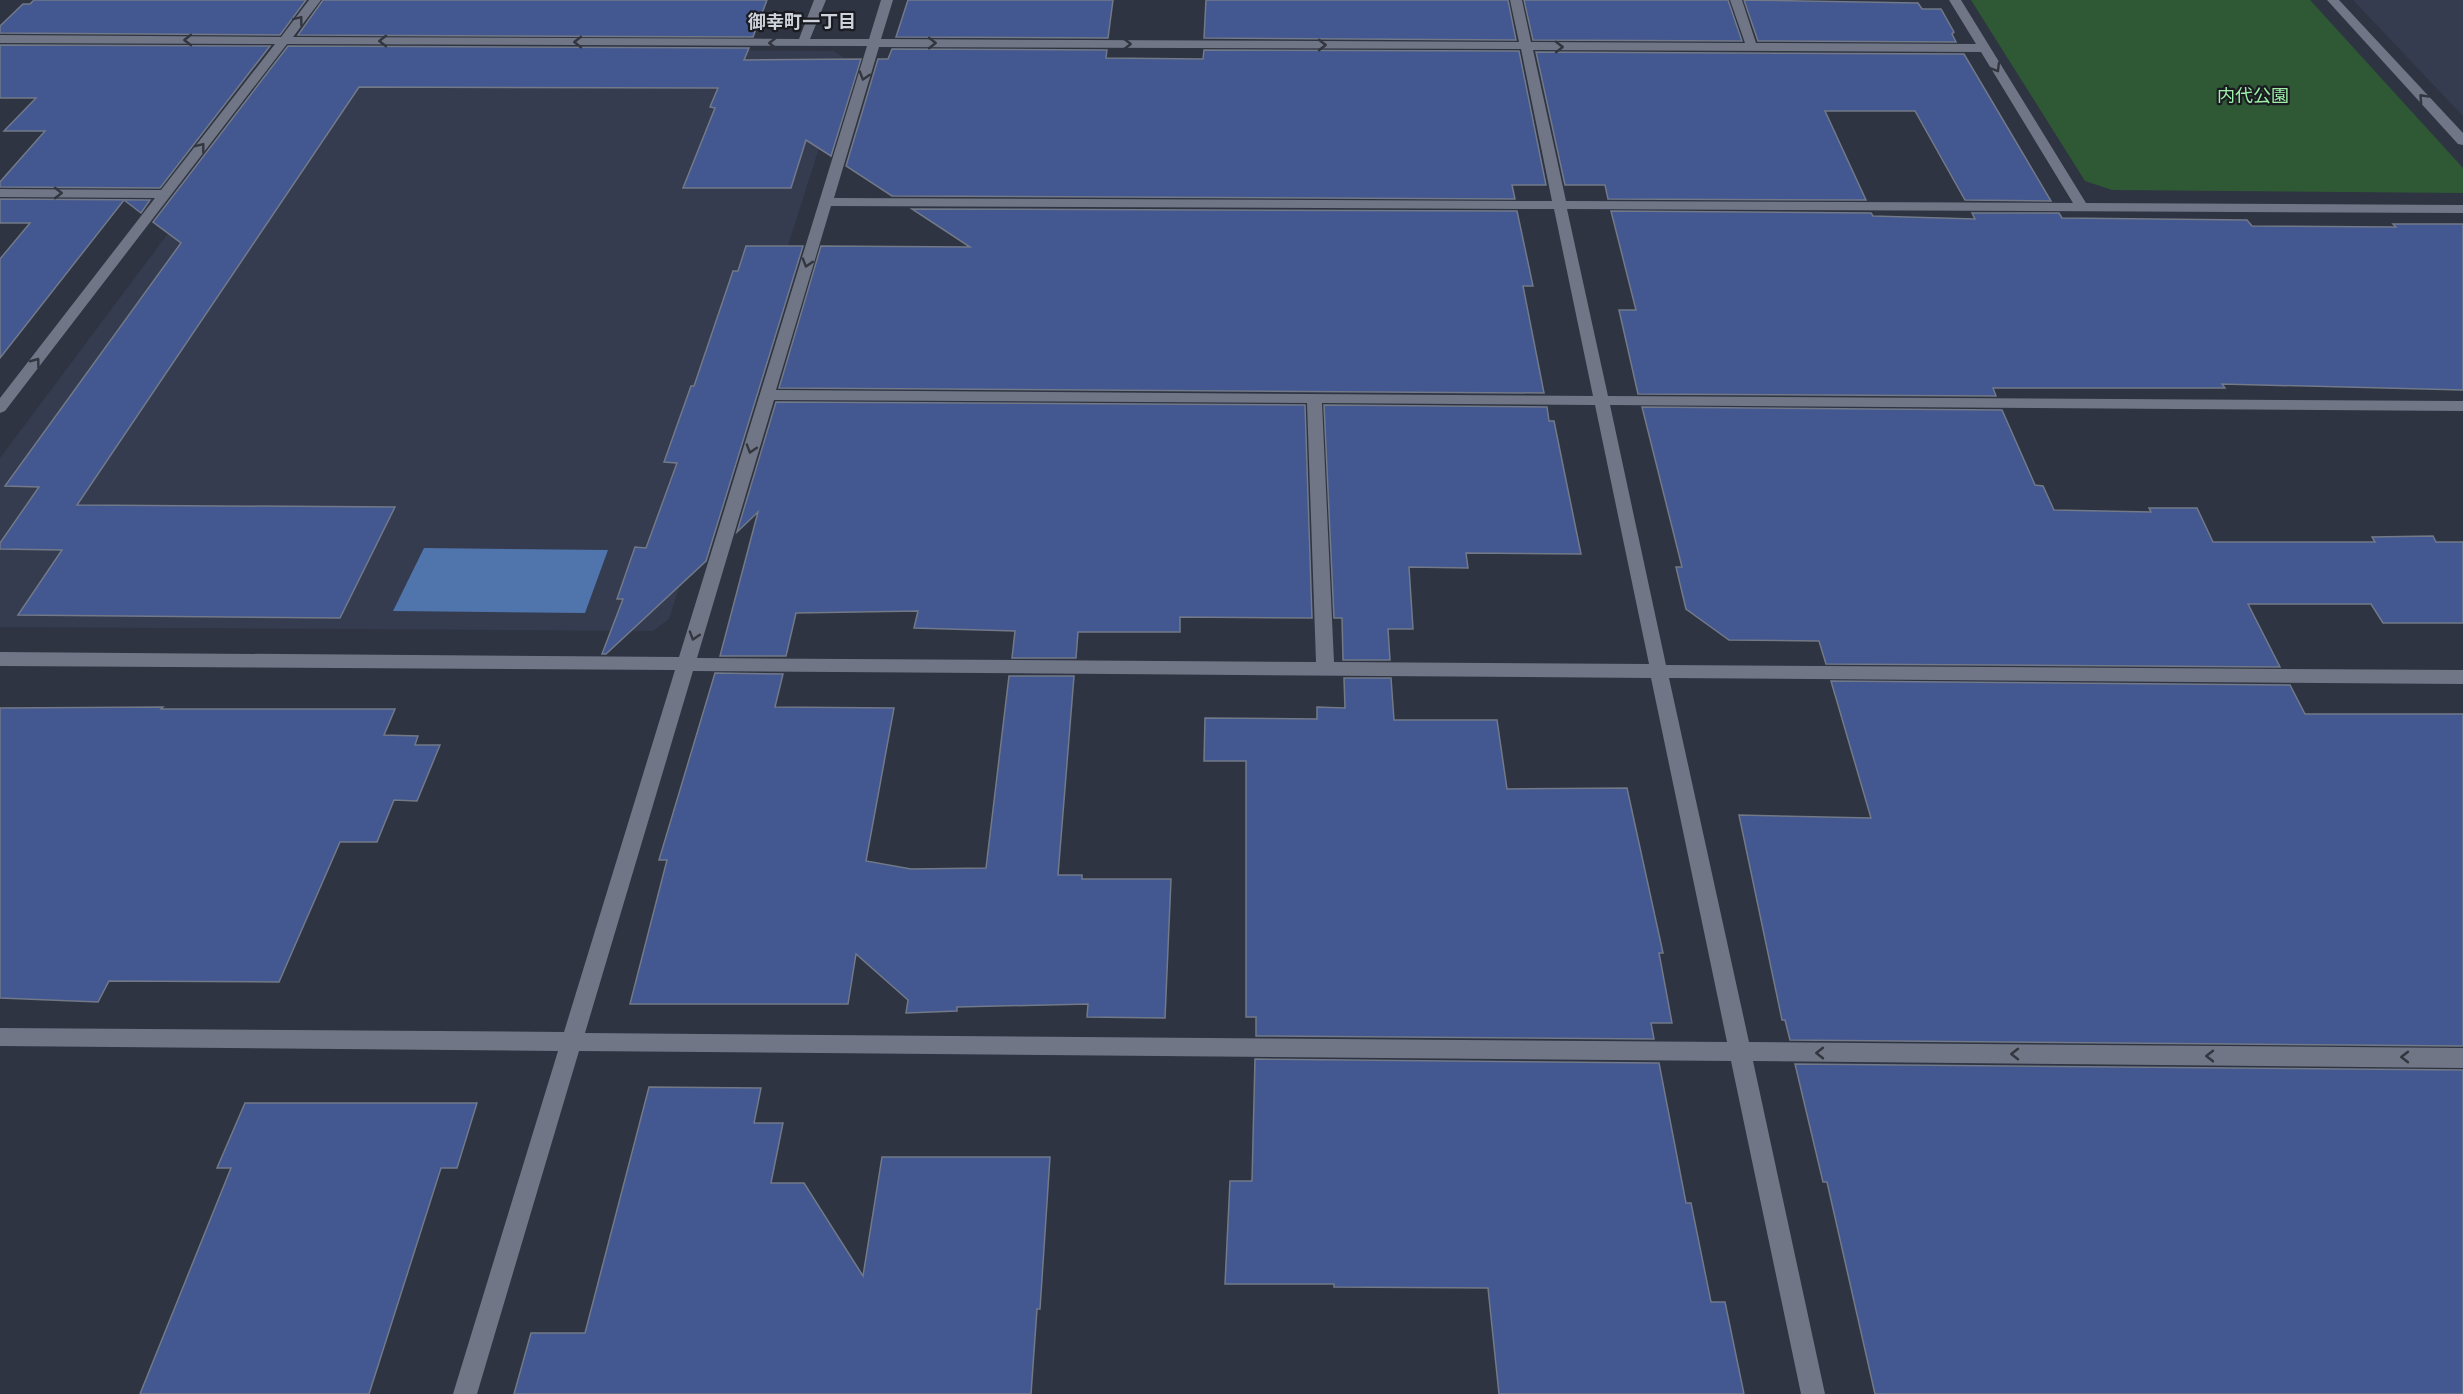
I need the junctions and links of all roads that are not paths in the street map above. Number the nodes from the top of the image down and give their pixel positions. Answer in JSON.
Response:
{"nodes":[{"id":1,"x":315,"y":0,"type":"edge"},
{"id":2,"x":820,"y":0,"type":"edge"},
{"id":3,"x":887,"y":0,"type":"edge"},
{"id":4,"x":1516,"y":0,"type":"edge"},
{"id":5,"x":1736,"y":0,"type":"edge"},
{"id":6,"x":1955,"y":0,"type":"edge"},
{"id":7,"x":2333,"y":0,"type":"edge"},
{"id":8,"x":0,"y":39,"type":"edge"},
{"id":9,"x":284,"y":40,"type":"junction"},
{"id":10,"x":803,"y":43,"type":"junction"},
{"id":11,"x":874,"y":43,"type":"junction"},
{"id":12,"x":1526,"y":46,"type":"junction"},
{"id":13,"x":1752,"y":48,"type":"junction"},
{"id":14,"x":1985,"y":48,"type":"junction"},
{"id":15,"x":2463,"y":141,"type":"edge"},
{"id":16,"x":0,"y":193,"type":"edge"},
{"id":17,"x":165,"y":194,"type":"junction"},
{"id":18,"x":826,"y":202,"type":"junction"},
{"id":19,"x":1560,"y":205,"type":"junction"},
{"id":20,"x":2082,"y":207,"type":"junction"},
{"id":21,"x":2463,"y":209,"type":"edge"},
{"id":22,"x":7,"y":390,"type":"edge"},
{"id":23,"x":767,"y":395,"type":"junction"},
{"id":24,"x":1314,"y":399,"type":"junction"},
{"id":25,"x":1602,"y":400,"type":"junction"},
{"id":26,"x":2463,"y":406,"type":"edge"},
{"id":27,"x":0,"y":408,"type":"edge"},
{"id":28,"x":0,"y":659,"type":"edge"},
{"id":29,"x":686,"y":664,"type":"junction"},
{"id":30,"x":1325,"y":669,"type":"junction"},
{"id":31,"x":1660,"y":671,"type":"junction"},
{"id":32,"x":2463,"y":677,"type":"edge"},
{"id":33,"x":0,"y":1037,"type":"edge"},
{"id":34,"x":571,"y":1041,"type":"junction"},
{"id":35,"x":1740,"y":1052,"type":"junction"},
{"id":36,"x":2463,"y":1058,"type":"edge"},
{"id":37,"x":465,"y":1394,"type":"edge"},
{"id":38,"x":1813,"y":1394,"type":"edge"}],
"edges":[{"from":9,"to":1,"type":"street","one_way":true},
{"from":2,"to":10,"type":"street"},
{"from":3,"to":11,"type":"street"},
{"from":4,"to":12,"type":"street"},
{"from":5,"to":13,"type":"street"},
{"from":6,"to":14,"type":"street"},
{"from":15,"to":7,"type":"street","one_way":true},
{"from":9,"to":8,"type":"street","one_way":true},
{"from":10,"to":9,"type":"street","one_way":true},
{"from":17,"to":9,"type":"street","one_way":true},
{"from":10,"to":11,"type":"street"},
{"from":11,"to":12,"type":"street","one_way":true},
{"from":11,"to":18,"type":"street","one_way":true},
{"from":12,"to":13,"type":"street","one_way":true},
{"from":12,"to":19,"type":"street"},
{"from":13,"to":14,"type":"street"},
{"from":14,"to":20,"type":"street","one_way":true},
{"from":16,"to":17,"type":"street","one_way":true},
{"from":22,"to":17,"type":"street","one_way":true},
{"from":18,"to":19,"type":"street"},
{"from":18,"to":23,"type":"street","one_way":true},
{"from":19,"to":20,"type":"street"},
{"from":19,"to":25,"type":"street"},
{"from":20,"to":21,"type":"street"},
{"from":22,"to":27,"type":"street"},
{"from":23,"to":24,"type":"street"},
{"from":23,"to":29,"type":"street","one_way":true},
{"from":24,"to":25,"type":"street"},
{"from":24,"to":30,"type":"street"},
{"from":25,"to":26,"type":"street"},
{"from":25,"to":31,"type":"street"},
{"from":28,"to":29,"type":"street"},
{"from":29,"to":30,"type":"street"},
{"from":29,"to":34,"type":"street"},
{"from":30,"to":31,"type":"street"},
{"from":31,"to":32,"type":"street"},
{"from":31,"to":35,"type":"street"},
{"from":33,"to":34,"type":"street"},
{"from":34,"to":35,"type":"street"},
{"from":34,"to":37,"type":"street"},
{"from":36,"to":35,"type":"street","one_way":true},
{"from":35,"to":38,"type":"street"}]}
